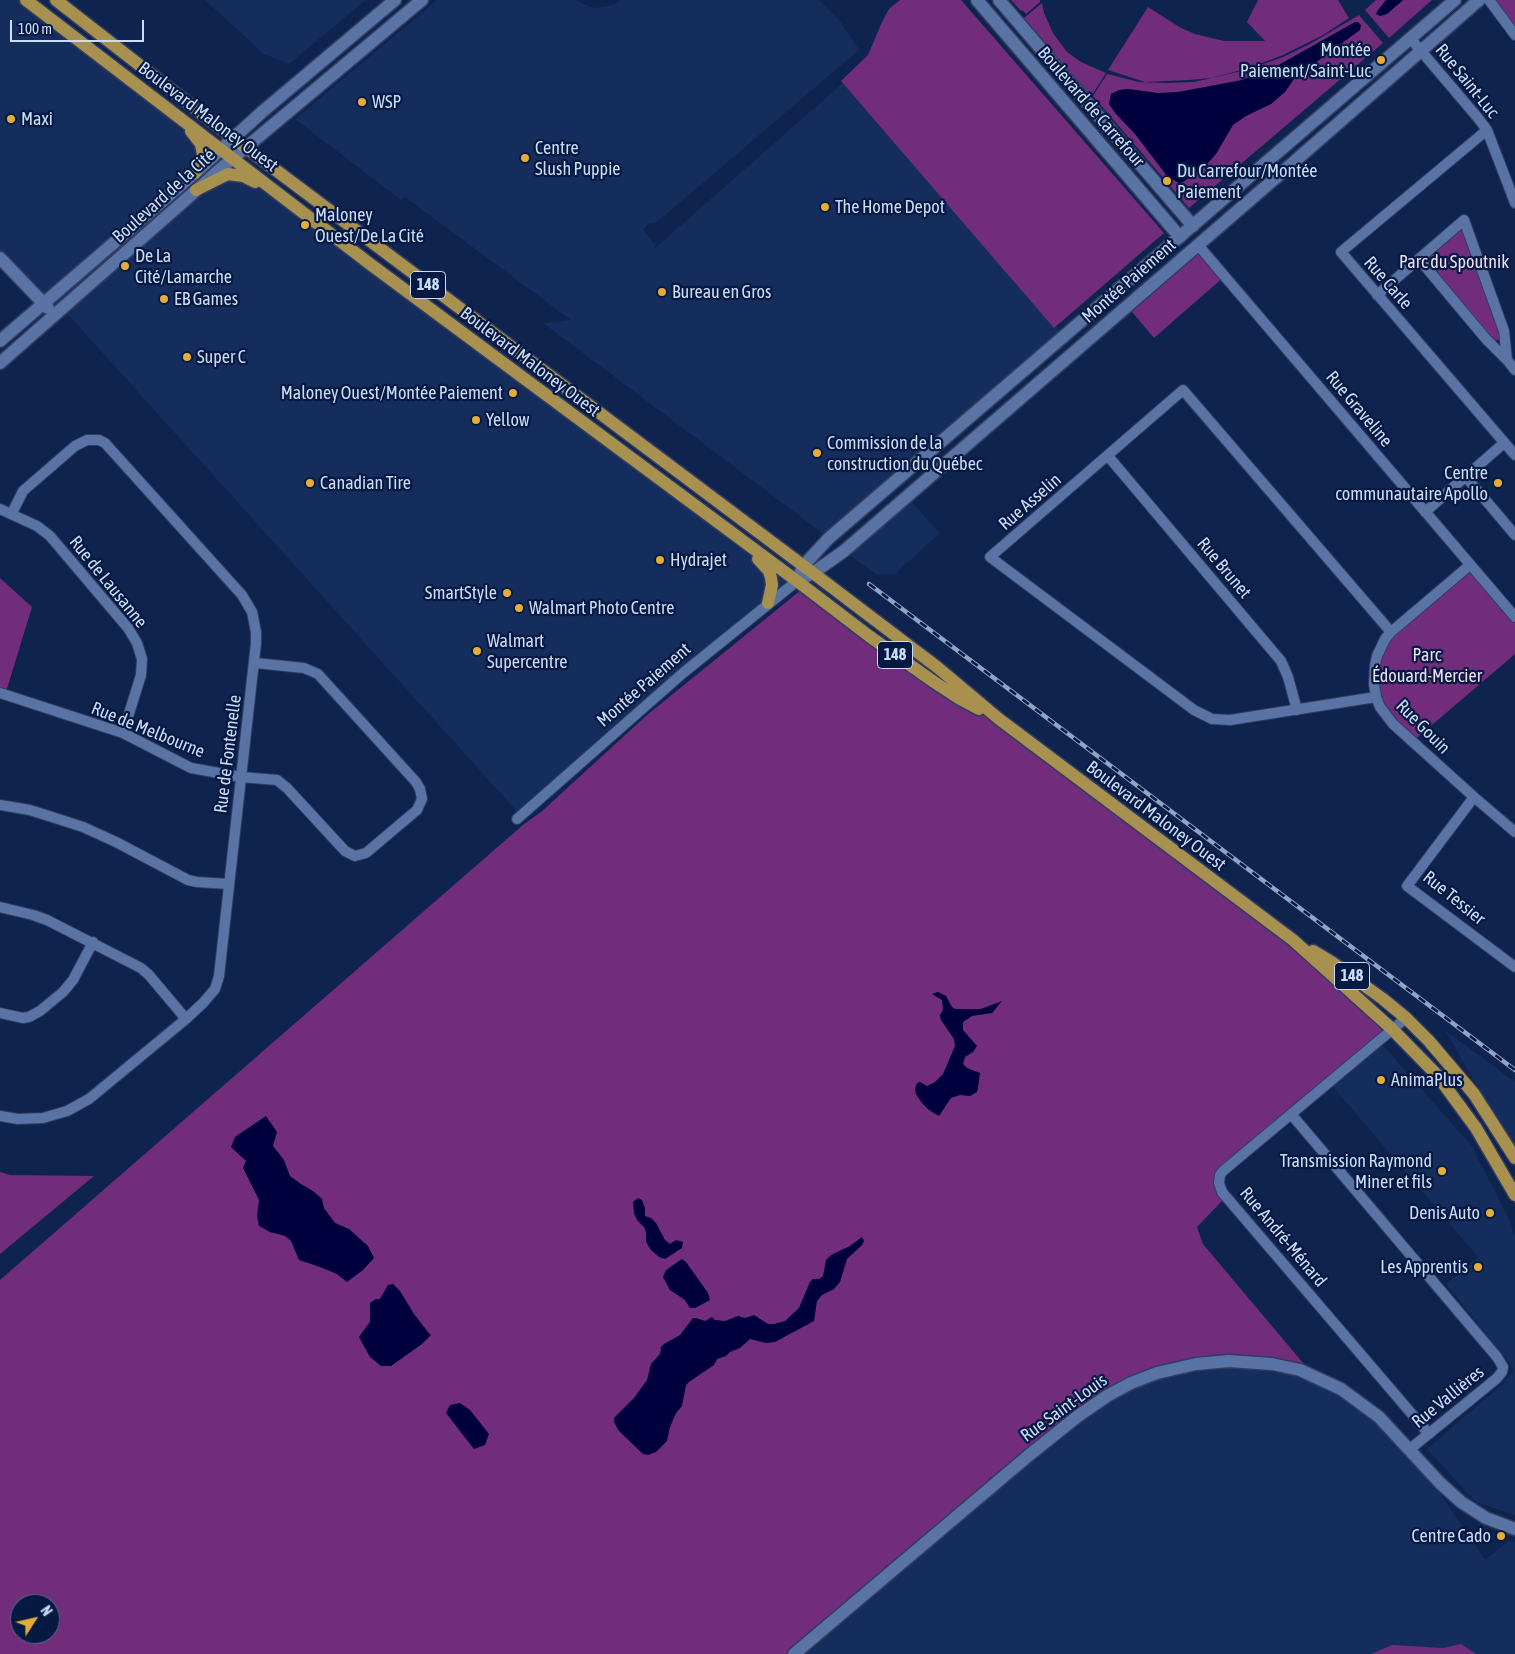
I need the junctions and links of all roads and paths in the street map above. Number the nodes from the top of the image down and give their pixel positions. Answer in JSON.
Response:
{"nodes":[{"id":1,"x":26,"y":0,"type":"edge"},
{"id":2,"x":56,"y":0,"type":"edge"},
{"id":3,"x":422,"y":0,"type":"edge"},
{"id":4,"x":976,"y":0,"type":"edge"},
{"id":5,"x":999,"y":0,"type":"edge"},
{"id":6,"x":1455,"y":0,"type":"edge"},
{"id":7,"x":1479,"y":0,"type":"edge"},
{"id":8,"x":1489,"y":0,"type":"edge"},
{"id":9,"x":391,"y":3,"type":"edge"},
{"id":10,"x":400,"y":20,"type":"junction"},
{"id":11,"x":1515,"y":35,"type":"edge"},
{"id":12,"x":1410,"y":38,"type":"junction"},
{"id":13,"x":1420,"y":50,"type":"junction"},
{"id":14,"x":182,"y":119,"type":"junction"},
{"id":15,"x":1486,"y":130,"type":"junction"},
{"id":16,"x":233,"y":138,"type":"junction"},
{"id":17,"x":246,"y":147,"type":"junction"},
{"id":18,"x":221,"y":149,"type":"junction"},
{"id":19,"x":233,"y":158,"type":"junction"},
{"id":20,"x":196,"y":173,"type":"junction"},
{"id":21,"x":196,"y":190,"type":"junction"},
{"id":22,"x":1515,"y":203,"type":"edge"},
{"id":23,"x":297,"y":209,"type":"junction"},
{"id":24,"x":1193,"y":226,"type":"junction"},
{"id":25,"x":1180,"y":237,"type":"junction"},
{"id":26,"x":1198,"y":245,"type":"junction"},
{"id":27,"x":0,"y":258,"type":"edge"},
{"id":28,"x":1419,"y":259,"type":"junction"},
{"id":29,"x":1377,"y":295,"type":"junction"},
{"id":30,"x":44,"y":303,"type":"junction"},
{"id":31,"x":55,"y":316,"type":"junction"},
{"id":32,"x":0,"y":341,"type":"edge"},
{"id":33,"x":1507,"y":360,"type":"junction"},
{"id":34,"x":0,"y":363,"type":"edge"},
{"id":35,"x":1515,"y":370,"type":"edge"},
{"id":36,"x":1504,"y":443,"type":"junction"},
{"id":37,"x":1515,"y":455,"type":"edge"},
{"id":38,"x":1108,"y":456,"type":"junction"},
{"id":39,"x":1466,"y":477,"type":"junction"},
{"id":40,"x":0,"y":509,"type":"edge"},
{"id":41,"x":1425,"y":512,"type":"junction"},
{"id":42,"x":12,"y":513,"type":"junction"},
{"id":43,"x":1513,"y":528,"type":"edge"},
{"id":44,"x":733,"y":534,"type":"junction"},
{"id":45,"x":1470,"y":565,"type":"junction"},
{"id":46,"x":808,"y":570,"type":"junction"},
{"id":47,"x":797,"y":581,"type":"junction"},
{"id":48,"x":768,"y":603,"type":"junction"},
{"id":49,"x":1515,"y":617,"type":"edge"},
{"id":50,"x":1391,"y":632,"type":"junction"},
{"id":51,"x":255,"y":663,"type":"junction"},
{"id":52,"x":0,"y":693,"type":"edge"},
{"id":53,"x":1376,"y":697,"type":"junction"},
{"id":54,"x":1297,"y":710,"type":"junction"},
{"id":55,"x":999,"y":720,"type":"junction"},
{"id":56,"x":123,"y":733,"type":"junction"},
{"id":57,"x":241,"y":777,"type":"junction"},
{"id":58,"x":1474,"y":797,"type":"junction"},
{"id":59,"x":0,"y":805,"type":"edge"},
{"id":60,"x":517,"y":819,"type":"dead end"},
{"id":61,"x":1515,"y":832,"type":"edge"},
{"id":62,"x":228,"y":884,"type":"junction"},
{"id":63,"x":0,"y":907,"type":"edge"},
{"id":64,"x":1293,"y":940,"type":"junction"},
{"id":65,"x":93,"y":942,"type":"junction"},
{"id":66,"x":1515,"y":967,"type":"edge"},
{"id":67,"x":0,"y":1013,"type":"edge"},
{"id":68,"x":1406,"y":1018,"type":"junction"},
{"id":69,"x":186,"y":1019,"type":"junction"},
{"id":70,"x":1392,"y":1029,"type":"junction"},
{"id":71,"x":1291,"y":1114,"type":"junction"},
{"id":72,"x":0,"y":1116,"type":"edge"},
{"id":73,"x":1515,"y":1158,"type":"edge"},
{"id":74,"x":1515,"y":1195,"type":"edge"},
{"id":75,"x":1429,"y":1434,"type":"junction"},
{"id":76,"x":1410,"y":1449,"type":"junction"},
{"id":77,"x":1515,"y":1530,"type":"edge"},
{"id":78,"x":794,"y":1654,"type":"edge"}],
"edges":[{"from":1,"to":14,"type":"main road","name":"Boulevard Maloney Ouest","number":"148"},
{"from":2,"to":16,"type":"main road","name":"Boulevard Maloney Ouest","number":"148"},
{"from":3,"to":10,"type":"street","name":"Boulevard de la Cité"},
{"from":4,"to":25,"type":"street","name":"Boulevard de Carrefour"},
{"from":5,"to":24,"type":"street","name":"Boulevard de Carrefour"},
{"from":6,"to":12,"type":"street","name":"Montée Paiement"},
{"from":7,"to":13,"type":"street","name":"Montée Paiement"},
{"from":8,"to":11,"type":"street"},
{"from":9,"to":10,"type":"street"},
{"from":9,"to":16,"type":"street","name":"Boulevard de la Cité"},
{"from":10,"to":17,"type":"street","name":"Boulevard de la Cité"},
{"from":12,"to":13,"type":"street","name":"Rue Saint-Luc"},
{"from":12,"to":24,"type":"street","name":"Montée Paiement"},
{"from":13,"to":15,"type":"street","name":"Rue Saint-Luc"},
{"from":13,"to":26,"type":"street","name":"Montée Paiement"},
{"from":14,"to":18,"type":"main road","name":"Boulevard Maloney Ouest","number":"148"},
{"from":14,"to":20,"type":"main road"},
{"from":15,"to":22,"type":"street","name":"Rue Saint-Luc"},
{"from":15,"to":29,"type":"street","name":"Rue Carle"},
{"from":16,"to":17,"type":"main road","name":"Boulevard Maloney Ouest","number":"148"},
{"from":16,"to":18,"type":"street","name":"Boulevard de la Cité"},
{"from":17,"to":19,"type":"street","name":"Boulevard de la Cité"},
{"from":17,"to":46,"type":"main road","name":"Boulevard Maloney Ouest","number":"148"},
{"from":18,"to":19,"type":"main road","name":"Boulevard Maloney Ouest","number":"148"},
{"from":18,"to":20,"type":"street","name":"Boulevard de la Cité"},
{"from":19,"to":21,"type":"street","name":"Boulevard de la Cité"},
{"from":19,"to":23,"type":"main road","name":"Boulevard Maloney Ouest","number":"148"},
{"from":20,"to":30,"type":"street","name":"Boulevard de la Cité"},
{"from":21,"to":23,"type":"main road"},
{"from":21,"to":31,"type":"street","name":"Boulevard de la Cité"},
{"from":23,"to":44,"type":"main road","name":"Boulevard Maloney Ouest","number":"148"},
{"from":24,"to":25,"type":"street","name":"Montée Paiement"},
{"from":24,"to":26,"type":"street"},
{"from":25,"to":26,"type":"street"},
{"from":25,"to":46,"type":"street","name":"Montée Paiement"},
{"from":26,"to":41,"type":"street","name":"Rue Graveline"},
{"from":26,"to":46,"type":"street","name":"Montée Paiement"},
{"from":27,"to":30,"type":"street"},
{"from":28,"to":29,"type":"street"},
{"from":28,"to":33,"type":"street"},
{"from":28,"to":33,"type":"street"},
{"from":29,"to":36,"type":"street","name":"Rue Carle"},
{"from":30,"to":31,"type":"street"},
{"from":30,"to":32,"type":"street","name":"Boulevard de la Cité"},
{"from":31,"to":34,"type":"street","name":"Boulevard de la Cité"},
{"from":33,"to":35,"type":"street"},
{"from":36,"to":37,"type":"street","name":"Rue Carle"},
{"from":36,"to":39,"type":"street"},
{"from":38,"to":50,"type":"street","name":"Rue Asselin"},
{"from":38,"to":54,"type":"street","name":"Rue Brunet"},
{"from":38,"to":54,"type":"street","name":"Rue Asselin"},
{"from":39,"to":41,"type":"street"},
{"from":39,"to":43,"type":"street"},
{"from":40,"to":42,"type":"street","name":"Rue de Lausanne"},
{"from":41,"to":45,"type":"street","name":"Rue Graveline"},
{"from":42,"to":51,"type":"street","name":"Rue de Fontenelle"},
{"from":42,"to":56,"type":"street","name":"Rue de Lausanne"},
{"from":44,"to":47,"type":"main road","name":"Boulevard Maloney Ouest","number":"148"},
{"from":44,"to":48,"type":"main road"},
{"from":45,"to":49,"type":"street","name":"Rue Graveline"},
{"from":45,"to":50,"type":"street","name":"Rue Gouin"},
{"from":46,"to":47,"type":"street","name":"Montée Paiement"},
{"from":46,"to":55,"type":"main road","name":"Boulevard Maloney Ouest","number":"148"},
{"from":47,"to":48,"type":"street","name":"Montée Paiement"},
{"from":47,"to":55,"type":"main road","name":"Boulevard Maloney Ouest","number":"148"},
{"from":48,"to":60,"type":"street","name":"Montée Paiement"},
{"from":50,"to":53,"type":"street","name":"Rue Gouin"},
{"from":51,"to":57,"type":"street","name":"Rue de Fontenelle"},
{"from":51,"to":57,"type":"street","name":"Rue de Melbourne"},
{"from":52,"to":56,"type":"street","name":"Rue de Melbourne"},
{"from":53,"to":54,"type":"street","name":"Rue Asselin"},
{"from":53,"to":58,"type":"street","name":"Rue Gouin"},
{"from":55,"to":64,"type":"main road","name":"Boulevard Maloney Ouest","number":"148"},
{"from":56,"to":57,"type":"street","name":"Rue de Melbourne"},
{"from":57,"to":62,"type":"street","name":"Rue de Fontenelle"},
{"from":58,"to":61,"type":"street","name":"Rue Gouin"},
{"from":58,"to":66,"type":"street","name":"Rue Tessier"},
{"from":59,"to":62,"type":"street"},
{"from":62,"to":69,"type":"street","name":"Rue de Fontenelle"},
{"from":63,"to":65,"type":"street"},
{"from":64,"to":68,"type":"main road","name":"Boulevard Maloney Ouest","number":"148"},
{"from":64,"to":70,"type":"main road","name":"Boulevard Maloney Ouest","number":"148"},
{"from":65,"to":67,"type":"street"},
{"from":65,"to":69,"type":"street"},
{"from":68,"to":70,"type":"street","name":"Rue André-Ménard"},
{"from":68,"to":73,"type":"main road","name":"Boulevard Maloney Ouest","number":"148"},
{"from":69,"to":72,"type":"street","name":"Rue de Fontenelle"},
{"from":70,"to":71,"type":"street","name":"Rue André-Ménard"},
{"from":70,"to":74,"type":"main road","name":"Boulevard Maloney Ouest","number":"148"},
{"from":71,"to":75,"type":"street","name":"Rue André-Ménard"},
{"from":71,"to":75,"type":"street","name":"Rue Vallières"},
{"from":75,"to":76,"type":"street","name":"Rue Vallières"},
{"from":76,"to":77,"type":"street","name":"Rue Saint-Louis"},
{"from":76,"to":78,"type":"street","name":"Rue Saint-Louis"}]}
